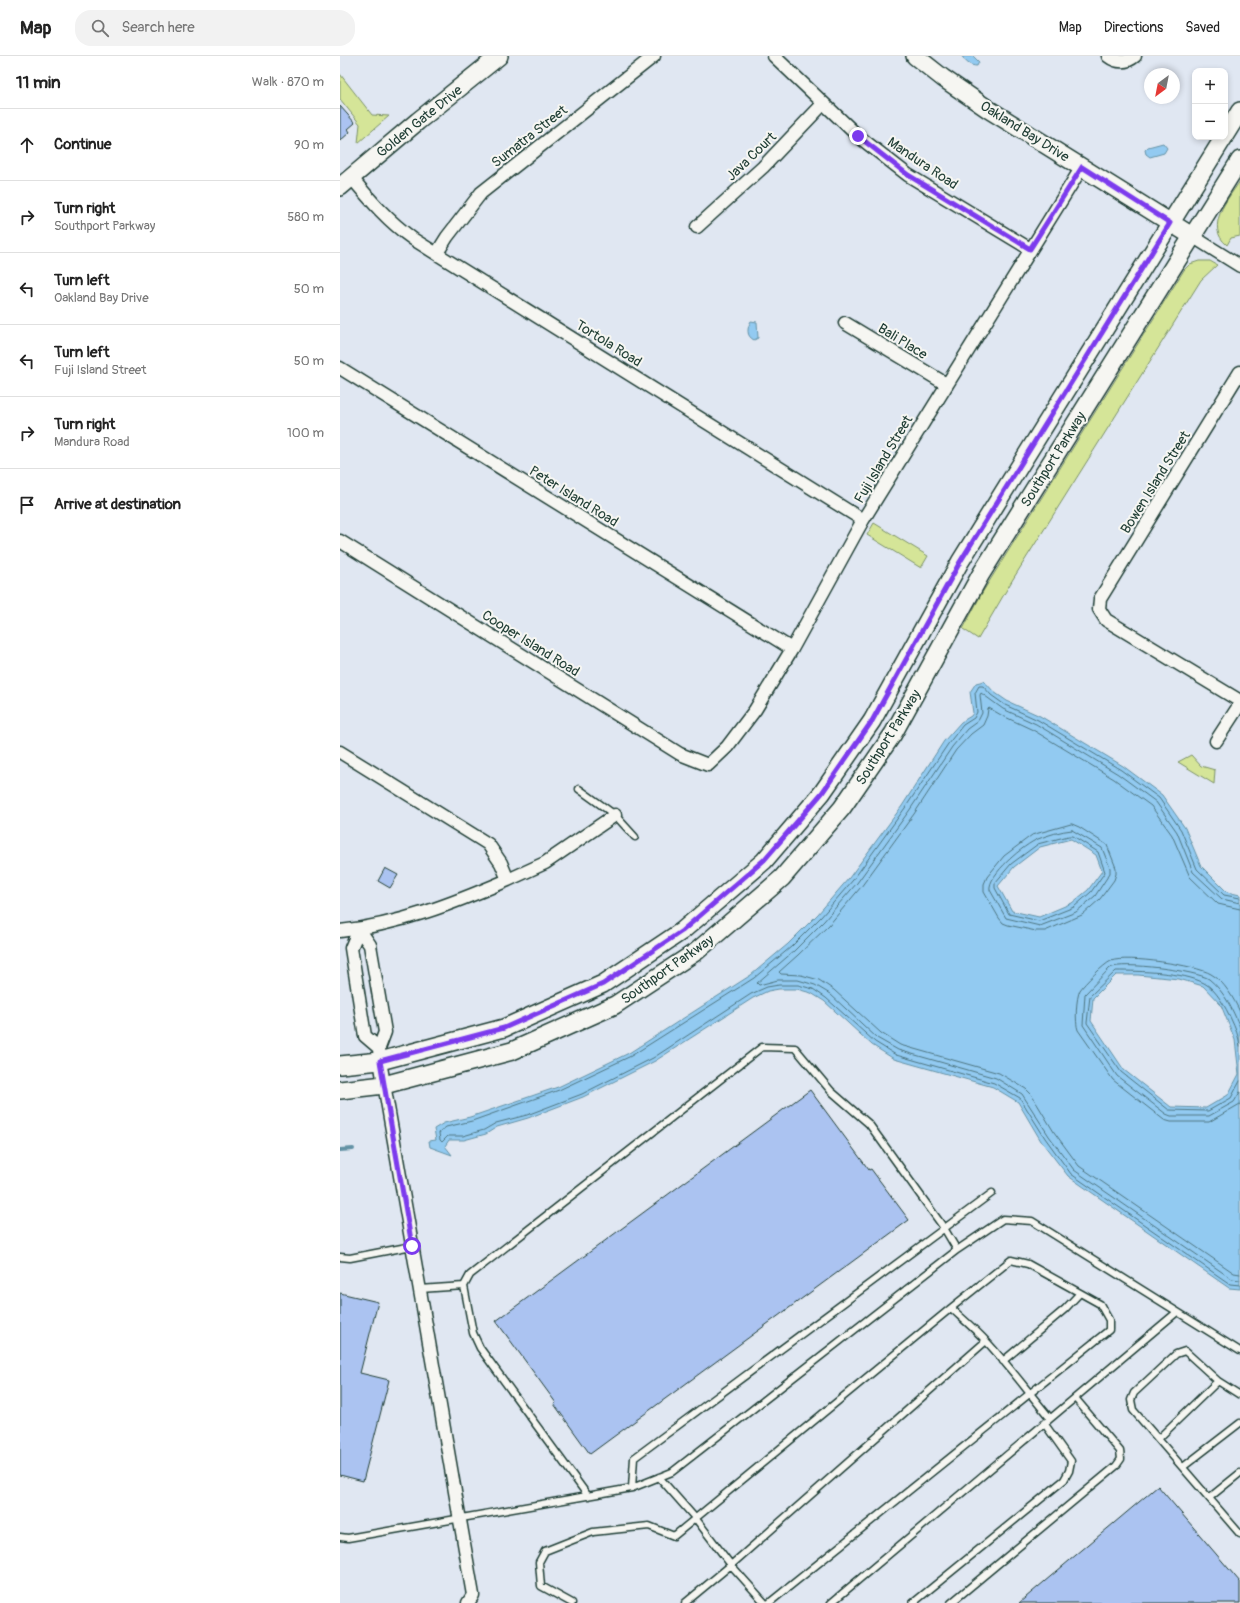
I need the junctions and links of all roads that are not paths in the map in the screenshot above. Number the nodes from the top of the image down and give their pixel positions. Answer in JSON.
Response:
{"nodes":[{"id":1,"x":499,"y":56,"type":"edge"},
{"id":2,"x":654,"y":56,"type":"edge"},
{"id":3,"x":774,"y":56,"type":"edge"},
{"id":4,"x":915,"y":56,"type":"edge"},
{"id":5,"x":1108,"y":56,"type":"edge"},
{"id":6,"x":1131,"y":59,"type":"edge"},
{"id":7,"x":823,"y":104,"type":"junction"},
{"id":8,"x":1240,"y":111,"type":"edge"},
{"id":9,"x":1228,"y":130,"type":"edge"},
{"id":10,"x":1222,"y":140,"type":"edge"},
{"id":11,"x":1240,"y":160,"type":"edge"},
{"id":12,"x":1082,"y":167,"type":"junction"},
{"id":13,"x":346,"y":182,"type":"edge"},
{"id":14,"x":1170,"y":223,"type":"junction"},
{"id":15,"x":697,"y":226,"type":"dead end"},
{"id":16,"x":1192,"y":236,"type":"junction"},
{"id":17,"x":1030,"y":249,"type":"junction"},
{"id":18,"x":437,"y":253,"type":"junction"},
{"id":19,"x":1240,"y":266,"type":"edge"},
{"id":20,"x":845,"y":323,"type":"dead end"},
{"id":21,"x":340,"y":368,"type":"edge"},
{"id":22,"x":1240,"y":372,"type":"edge"},
{"id":23,"x":946,"y":384,"type":"junction"},
{"id":24,"x":1235,"y":390,"type":"edge"},
{"id":25,"x":863,"y":520,"type":"junction"},
{"id":26,"x":340,"y":541,"type":"edge"},
{"id":27,"x":792,"y":650,"type":"junction"},
{"id":28,"x":1240,"y":703,"type":"edge"},
{"id":29,"x":1216,"y":741,"type":"dead end"},
{"id":30,"x":340,"y":752,"type":"edge"},
{"id":31,"x":708,"y":765,"type":"joint"},
{"id":32,"x":579,"y":790,"type":"dead end"},
{"id":33,"x":615,"y":815,"type":"junction"},
{"id":34,"x":635,"y":837,"type":"dead end"},
{"id":35,"x":508,"y":880,"type":"junction"},
{"id":36,"x":359,"y":929,"type":"junction"},
{"id":37,"x":340,"y":931,"type":"edge"},
{"id":38,"x":379,"y":1055,"type":"junction"},
{"id":39,"x":340,"y":1065,"type":"edge"},
{"id":40,"x":384,"y":1085,"type":"junction"},
{"id":41,"x":340,"y":1090,"type":"edge"},
{"id":42,"x":992,"y":1193,"type":"dead end"},
{"id":43,"x":944,"y":1228,"type":"junction"},
{"id":44,"x":412,"y":1246,"type":"junction"},
{"id":45,"x":957,"y":1250,"type":"junction"},
{"id":46,"x":340,"y":1257,"type":"edge"},
{"id":47,"x":464,"y":1286,"type":"junction"},
{"id":48,"x":420,"y":1289,"type":"junction"},
{"id":49,"x":1080,"y":1293,"type":"junction"},
{"id":50,"x":951,"y":1308,"type":"junction"},
{"id":51,"x":1177,"y":1312,"type":"junction"},
{"id":52,"x":986,"y":1341,"type":"junction"},
{"id":53,"x":1240,"y":1351,"type":"edge"},
{"id":54,"x":1003,"y":1361,"type":"junction"},
{"id":55,"x":1218,"y":1381,"type":"junction"},
{"id":56,"x":1029,"y":1393,"type":"junction"},
{"id":57,"x":1240,"y":1394,"type":"edge"},
{"id":58,"x":1075,"y":1398,"type":"junction"},
{"id":59,"x":1050,"y":1418,"type":"junction"},
{"id":60,"x":1044,"y":1423,"type":"junction"},
{"id":61,"x":1240,"y":1423,"type":"edge"},
{"id":62,"x":1159,"y":1438,"type":"junction"},
{"id":63,"x":1183,"y":1467,"type":"junction"},
{"id":64,"x":1240,"y":1473,"type":"edge"},
{"id":65,"x":659,"y":1477,"type":"junction"},
{"id":66,"x":632,"y":1488,"type":"junction"},
{"id":67,"x":588,"y":1496,"type":"junction"},
{"id":68,"x":1210,"y":1498,"type":"junction"},
{"id":69,"x":460,"y":1519,"type":"junction"},
{"id":70,"x":696,"y":1519,"type":"junction"},
{"id":71,"x":1239,"y":1530,"type":"edge"},
{"id":72,"x":340,"y":1537,"type":"edge"},
{"id":73,"x":731,"y":1565,"type":"junction"},
{"id":74,"x":470,"y":1602,"type":"edge"},
{"id":75,"x":572,"y":1603,"type":"edge"},
{"id":76,"x":685,"y":1603,"type":"edge"},
{"id":77,"x":765,"y":1603,"type":"edge"},
{"id":78,"x":769,"y":1603,"type":"edge"},
{"id":79,"x":831,"y":1603,"type":"edge"},
{"id":80,"x":913,"y":1603,"type":"edge"},
{"id":81,"x":951,"y":1603,"type":"edge"}],
"edges":[{"from":1,"to":13,"type":"main road","name":"Golden Gate Drive"},
{"from":2,"to":18,"type":"street","name":"Sumatra Street"},
{"from":3,"to":7,"type":"street","name":"Mandura Road"},
{"from":4,"to":12,"type":"main road","name":"Oakland Bay Drive"},
{"from":5,"to":6,"type":"street"},
{"from":7,"to":15,"type":"street","name":"Java Court"},
{"from":7,"to":17,"type":"street","name":"Mandura Road"},
{"from":8,"to":9,"type":"main road","name":"Southport Parkway"},
{"from":10,"to":14,"type":"main road","name":"Southport Parkway"},
{"from":11,"to":16,"type":"main road","name":"Southport Parkway"},
{"from":12,"to":14,"type":"main road","name":"Oakland Bay Drive"},
{"from":12,"to":17,"type":"street","name":"Fuji Island Street"},
{"from":13,"to":18,"type":"street","name":"Tortola Road"},
{"from":14,"to":16,"type":"main road","name":"Oakland Bay Drive"},
{"from":14,"to":38,"type":"main road","name":"Southport Parkway"},
{"from":16,"to":19,"type":"street","name":"Oakland Bay Drive"},
{"from":16,"to":40,"type":"main road","name":"Southport Parkway"},
{"from":17,"to":23,"type":"street","name":"Fuji Island Street"},
{"from":18,"to":25,"type":"street","name":"Tortola Road"},
{"from":20,"to":23,"type":"street","name":"Bali Place"},
{"from":21,"to":27,"type":"street","name":"Peter Island Road"},
{"from":22,"to":24,"type":"street","name":"Bowen Island Street"},
{"from":23,"to":25,"type":"street","name":"Fuji Island Street"},
{"from":24,"to":28,"type":"street","name":"Bowen Island Street"},
{"from":25,"to":27,"type":"street","name":"Fuji Island Street"},
{"from":26,"to":31,"type":"street","name":"Cooper Island Road"},
{"from":27,"to":31,"type":"street","name":"Fuji Island Street"},
{"from":28,"to":29,"type":"street"},
{"from":30,"to":35,"type":"street"},
{"from":32,"to":33,"type":"lane"},
{"from":33,"to":34,"type":"lane"},
{"from":33,"to":35,"type":"street"},
{"from":35,"to":36,"type":"street"},
{"from":36,"to":37,"type":"street"},
{"from":36,"to":38,"type":"street"},
{"from":36,"to":38,"type":"street"},
{"from":38,"to":39,"type":"main road","name":"Southport Parkway"},
{"from":38,"to":40,"type":"street"},
{"from":40,"to":41,"type":"main road","name":"Southport Parkway"},
{"from":40,"to":44,"type":"street"},
{"from":42,"to":43,"type":"lane"},
{"from":43,"to":45,"type":"lane"},
{"from":43,"to":47,"type":"lane"},
{"from":43,"to":66,"type":"lane"},
{"from":44,"to":46,"type":"lane"},
{"from":44,"to":48,"type":"street"},
{"from":45,"to":51,"type":"lane"},
{"from":45,"to":65,"type":"lane"},
{"from":47,"to":48,"type":"lane"},
{"from":47,"to":67,"type":"lane"},
{"from":48,"to":69,"type":"street"},
{"from":49,"to":50,"type":"lane"},
{"from":49,"to":54,"type":"lane"},
{"from":49,"to":56,"type":"lane"},
{"from":50,"to":52,"type":"lane"},
{"from":50,"to":70,"type":"lane"},
{"from":51,"to":53,"type":"lane"},
{"from":51,"to":58,"type":"lane"},
{"from":52,"to":54,"type":"lane"},
{"from":52,"to":73,"type":"lane"},
{"from":54,"to":56,"type":"lane"},
{"from":55,"to":57,"type":"lane"},
{"from":55,"to":62,"type":"lane"},
{"from":55,"to":62,"type":"lane"},
{"from":56,"to":59,"type":"lane"},
{"from":56,"to":78,"type":"lane"},
{"from":58,"to":59,"type":"lane"},
{"from":58,"to":81,"type":"lane"},
{"from":59,"to":60,"type":"lane"},
{"from":60,"to":79,"type":"lane"},
{"from":60,"to":80,"type":"lane"},
{"from":61,"to":63,"type":"lane"},
{"from":62,"to":63,"type":"lane"},
{"from":63,"to":68,"type":"lane"},
{"from":64,"to":68,"type":"lane"},
{"from":65,"to":66,"type":"lane"},
{"from":65,"to":70,"type":"lane"},
{"from":66,"to":67,"type":"lane"},
{"from":67,"to":69,"type":"lane"},
{"from":68,"to":71,"type":"lane"},
{"from":69,"to":72,"type":"lane"},
{"from":69,"to":74,"type":"street"},
{"from":70,"to":73,"type":"lane"},
{"from":70,"to":75,"type":"lane"},
{"from":73,"to":76,"type":"lane"},
{"from":73,"to":77,"type":"lane"}]}
